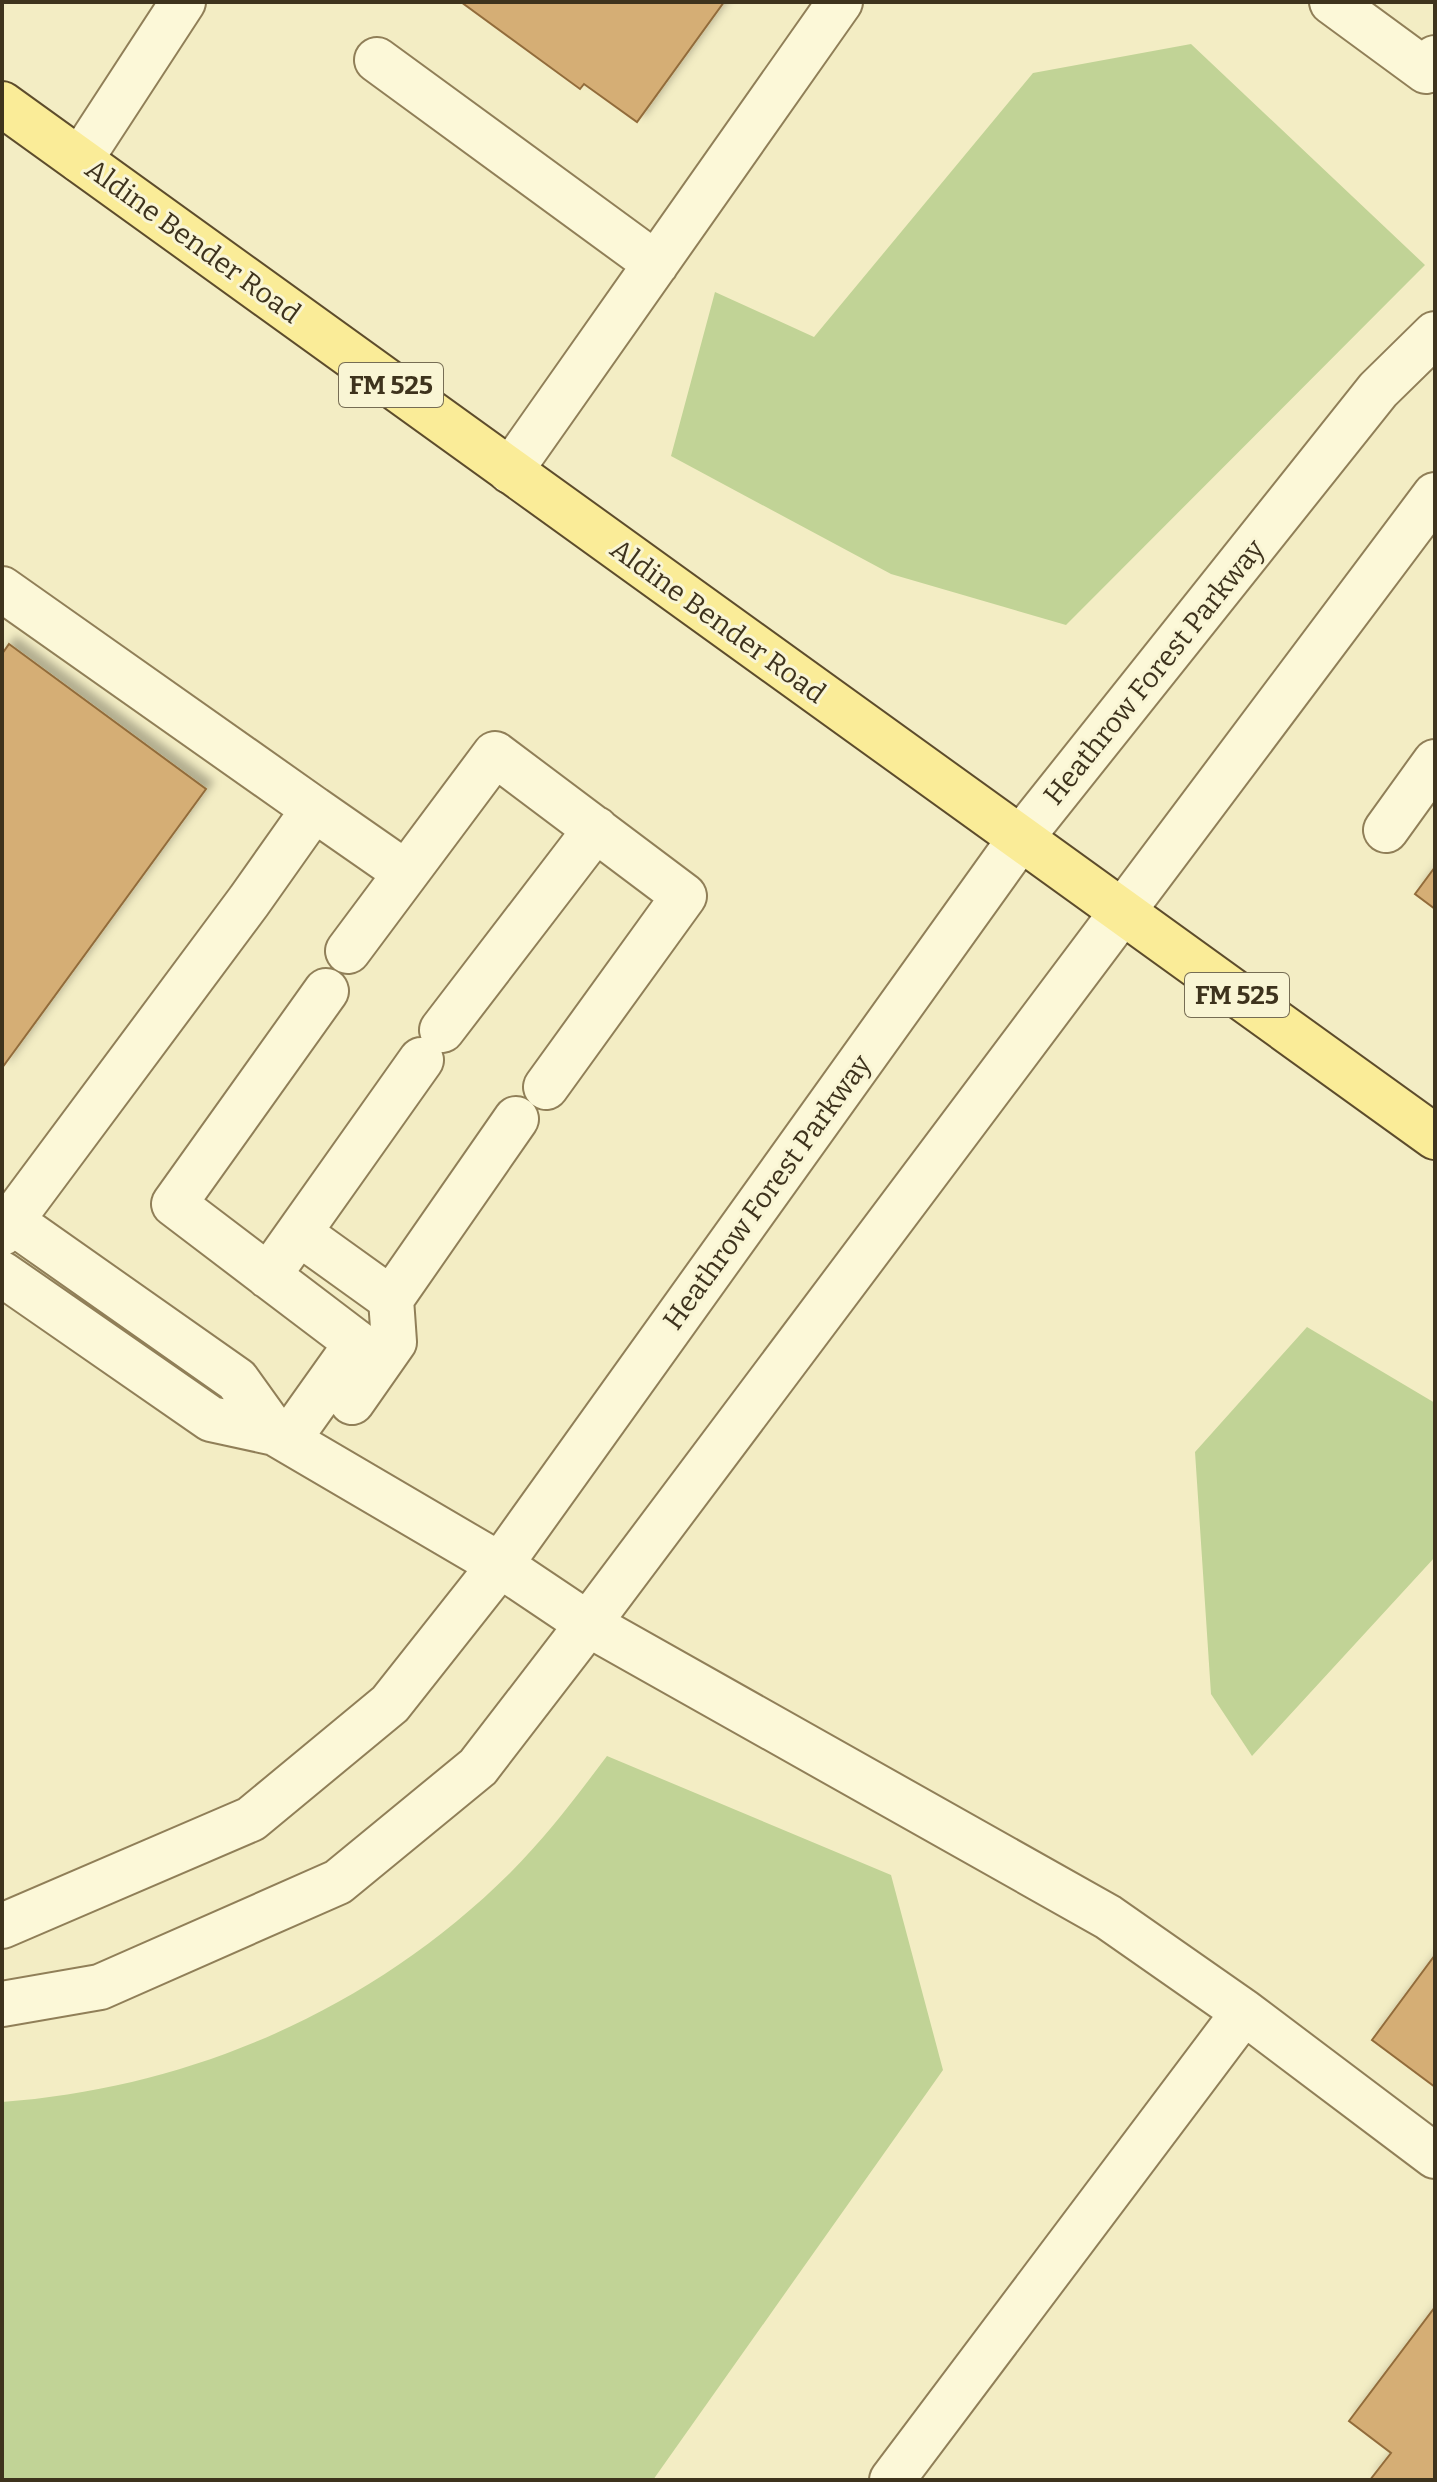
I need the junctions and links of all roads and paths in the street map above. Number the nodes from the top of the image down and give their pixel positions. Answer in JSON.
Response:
{"nodes":[{"id":1,"x":183,"y":2,"type":"edge"},
{"id":2,"x":840,"y":2,"type":"edge"},
{"id":3,"x":1332,"y":2,"type":"edge"},
{"id":4,"x":1435,"y":58,"type":"edge"},
{"id":5,"x":377,"y":60,"type":"dead end"},
{"id":6,"x":2,"y":104,"type":"edge"},
{"id":7,"x":80,"y":160,"type":"junction"},
{"id":8,"x":656,"y":264,"type":"junction"},
{"id":9,"x":1435,"y":334,"type":"edge"},
{"id":10,"x":510,"y":471,"type":"junction"},
{"id":11,"x":1435,"y":495,"type":"edge"},
{"id":12,"x":2,"y":589,"type":"edge"},
{"id":13,"x":1435,"y":762,"type":"edge"},
{"id":14,"x":314,"y":809,"type":"junction"},
{"id":15,"x":596,"y":829,"type":"junction"},
{"id":16,"x":1386,"y":830,"type":"dead end"},
{"id":17,"x":1020,"y":839,"type":"junction"},
{"id":18,"x":406,"y":873,"type":"junction"},
{"id":19,"x":1122,"y":913,"type":"junction"},
{"id":20,"x":348,"y":951,"type":"dead end"},
{"id":21,"x":326,"y":991,"type":"dead end"},
{"id":22,"x":546,"y":1087,"type":"dead end"},
{"id":23,"x":516,"y":1119,"type":"dead end"},
{"id":24,"x":1435,"y":1137,"type":"edge"},
{"id":25,"x":6,"y":1227,"type":"edge"},
{"id":26,"x":299,"y":1233,"type":"junction"},
{"id":27,"x":2,"y":1274,"type":"edge"},
{"id":28,"x":268,"y":1276,"type":"junction"},
{"id":29,"x":391,"y":1299,"type":"junction"},
{"id":30,"x":292,"y":1443,"type":"junction"},
{"id":31,"x":500,"y":1565,"type":"junction"},
{"id":32,"x":588,"y":1624,"type":"junction"},
{"id":33,"x":2,"y":1926,"type":"edge"},
{"id":34,"x":2,"y":2004,"type":"edge"},
{"id":35,"x":1244,"y":2012,"type":"junction"},
{"id":36,"x":1435,"y":2156,"type":"edge"},
{"id":37,"x":892,"y":2480,"type":"edge"}],
"edges":[{"from":1,"to":7,"type":"street"},
{"from":2,"to":8,"type":"street"},
{"from":3,"to":4,"type":"street"},
{"from":5,"to":8,"type":"street"},
{"from":6,"to":7,"type":"main road","name":"Aldine Bender Road","number":"FM 525"},
{"from":7,"to":10,"type":"main road","name":"Aldine Bender Road","number":"FM 525"},
{"from":8,"to":10,"type":"street"},
{"from":9,"to":17,"type":"street","name":"Heathrow Forest Parkway"},
{"from":10,"to":17,"type":"main road","name":"Aldine Bender Road","number":"FM 525"},
{"from":11,"to":19,"type":"street"},
{"from":12,"to":14,"type":"street"},
{"from":13,"to":16,"type":"street"},
{"from":14,"to":18,"type":"street"},
{"from":14,"to":25,"type":"street"},
{"from":15,"to":18,"type":"street"},
{"from":15,"to":22,"type":"street"},
{"from":15,"to":26,"type":"street"},
{"from":17,"to":19,"type":"main road","name":"Aldine Bender Road","number":"FM 525"},
{"from":17,"to":31,"type":"street","name":"Heathrow Forest Parkway"},
{"from":18,"to":20,"type":"street"},
{"from":19,"to":24,"type":"main road","name":"Aldine Bender Road","number":"FM 525"},
{"from":19,"to":32,"type":"street"},
{"from":21,"to":28,"type":"street"},
{"from":23,"to":29,"type":"street"},
{"from":25,"to":30,"type":"street"},
{"from":26,"to":28,"type":"street"},
{"from":26,"to":29,"type":"street"},
{"from":27,"to":30,"type":"street"},
{"from":28,"to":30,"type":"street"},
{"from":29,"to":30,"type":"street"},
{"from":30,"to":31,"type":"street"},
{"from":31,"to":32,"type":"street"},
{"from":31,"to":33,"type":"street","name":"Heathrow Forest Parkway"},
{"from":32,"to":34,"type":"street"},
{"from":32,"to":35,"type":"street"},
{"from":35,"to":36,"type":"street"},
{"from":35,"to":37,"type":"street"}]}
